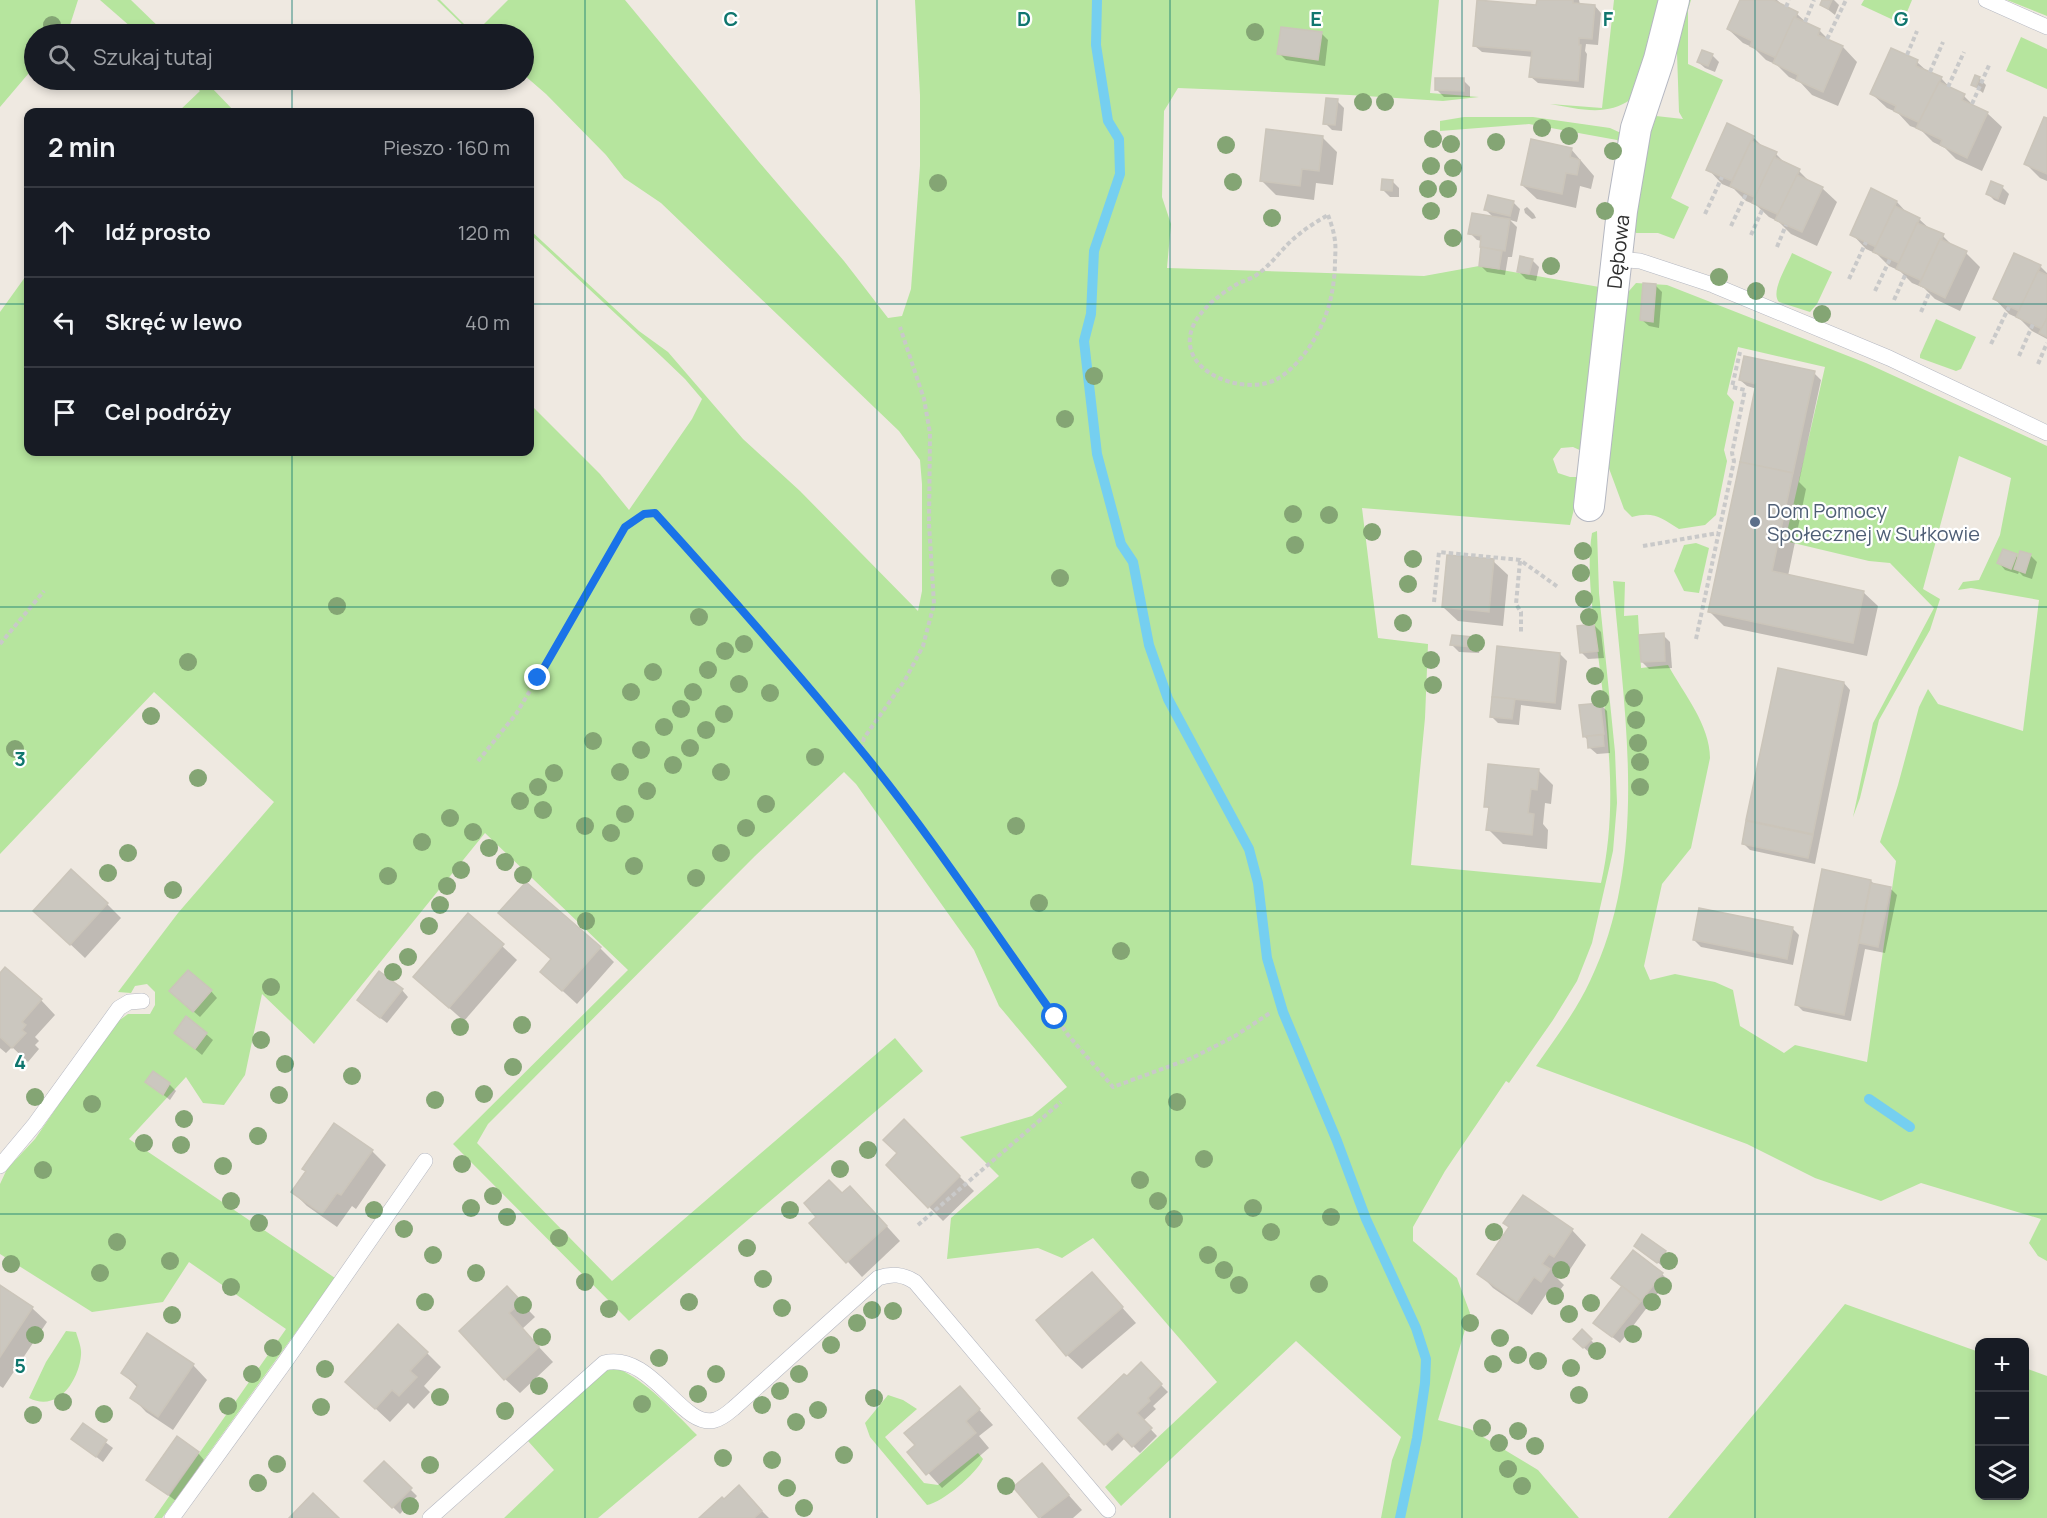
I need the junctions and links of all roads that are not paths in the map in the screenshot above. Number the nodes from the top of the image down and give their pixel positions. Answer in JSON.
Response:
{"nodes":[{"id":1,"x":1674,"y":0,"type":"edge"},
{"id":2,"x":1986,"y":0,"type":"edge"},
{"id":3,"x":2047,"y":27,"type":"edge"},
{"id":4,"x":1616,"y":259,"type":"junction"},
{"id":5,"x":2047,"y":433,"type":"edge"},
{"id":6,"x":1589,"y":506,"type":"dead end"},
{"id":7,"x":142,"y":1000,"type":"dead end"},
{"id":8,"x":425,"y":1161,"type":"dead end"},
{"id":9,"x":0,"y":1166,"type":"edge"},
{"id":10,"x":1108,"y":1510,"type":"dead end"},
{"id":11,"x":172,"y":1518,"type":"edge"},
{"id":12,"x":430,"y":1518,"type":"edge"}],
"edges":[{"from":1,"to":4,"type":"street","name":"Dębowa"},
{"from":2,"to":3,"type":"lane"},
{"from":4,"to":5,"type":"lane"},
{"from":4,"to":6,"type":"street","name":"Dębowa"},
{"from":7,"to":9,"type":"lane"},
{"from":8,"to":11,"type":"lane"},
{"from":10,"to":12,"type":"lane"}]}
